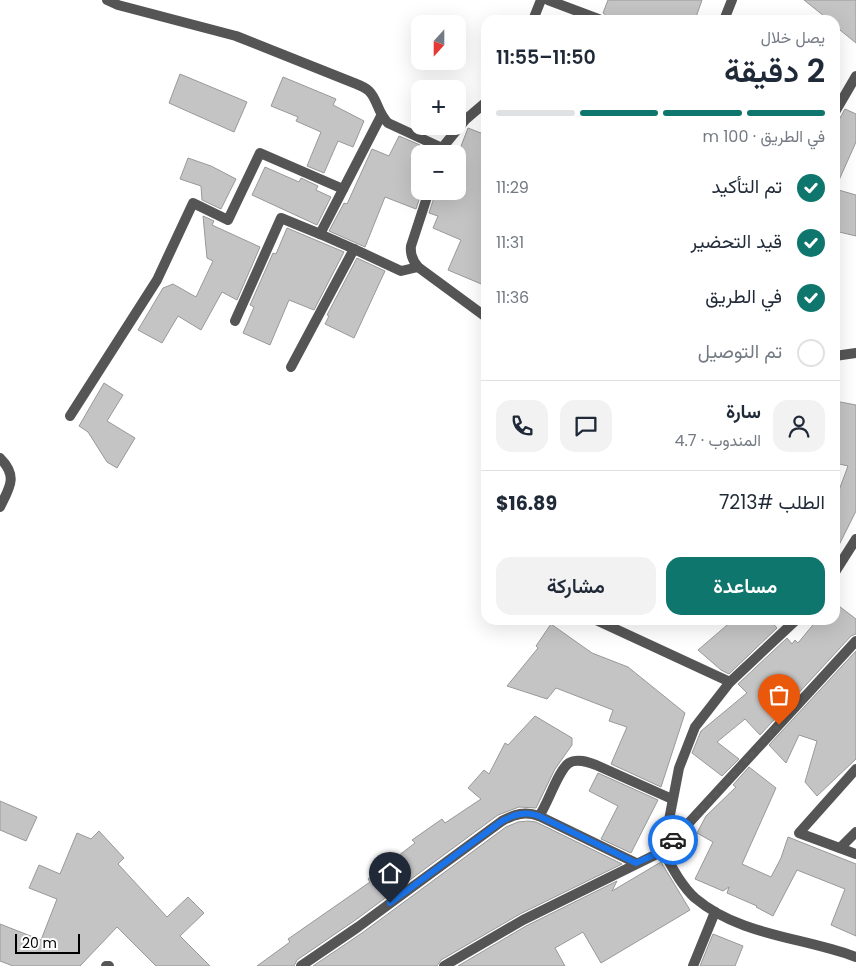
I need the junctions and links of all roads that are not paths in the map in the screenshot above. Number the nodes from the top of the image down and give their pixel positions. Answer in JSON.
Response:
{"nodes":[{"id":1,"x":107,"y":0,"type":"edge"},
{"id":2,"x":541,"y":0,"type":"edge"},
{"id":3,"x":548,"y":0,"type":"edge"},
{"id":4,"x":732,"y":0,"type":"edge"},
{"id":5,"x":535,"y":15,"type":"edge"},
{"id":6,"x":588,"y":15,"type":"edge"},
{"id":7,"x":726,"y":15,"type":"edge"},
{"id":8,"x":856,"y":76,"type":"edge"},
{"id":9,"x":840,"y":103,"type":"edge"},
{"id":10,"x":481,"y":106,"type":"edge"},
{"id":11,"x":381,"y":116,"type":"junction"},
{"id":12,"x":430,"y":145,"type":"edge"},
{"id":13,"x":446,"y":145,"type":"edge"},
{"id":14,"x":343,"y":189,"type":"junction"},
{"id":15,"x":426,"y":200,"type":"edge"},
{"id":16,"x":320,"y":234,"type":"junction"},
{"id":17,"x":354,"y":249,"type":"junction"},
{"id":18,"x":418,"y":267,"type":"junction"},
{"id":19,"x":481,"y":313,"type":"edge"},
{"id":20,"x":235,"y":321,"type":"dead end"},
{"id":21,"x":856,"y":353,"type":"edge"},
{"id":22,"x":840,"y":355,"type":"edge"},
{"id":23,"x":292,"y":367,"type":"dead end"},
{"id":24,"x":70,"y":416,"type":"dead end"},
{"id":25,"x":0,"y":458,"type":"edge"},
{"id":26,"x":0,"y":507,"type":"edge"},
{"id":27,"x":856,"y":540,"type":"edge"},
{"id":28,"x":840,"y":564,"type":"edge"},
{"id":29,"x":607,"y":625,"type":"edge"},
{"id":30,"x":791,"y":625,"type":"edge"},
{"id":31,"x":856,"y":641,"type":"edge"},
{"id":32,"x":730,"y":682,"type":"junction"},
{"id":33,"x":856,"y":770,"type":"edge"},
{"id":34,"x":672,"y":799,"type":"junction"},
{"id":35,"x":539,"y":816,"type":"junction"},
{"id":36,"x":856,"y":832,"type":"edge"},
{"id":37,"x":840,"y":848,"type":"junction"},
{"id":38,"x":663,"y":851,"type":"junction"},
{"id":39,"x":856,"y":854,"type":"edge"},
{"id":40,"x":636,"y":863,"type":"junction"},
{"id":41,"x":715,"y":912,"type":"junction"},
{"id":42,"x":856,"y":957,"type":"edge"},
{"id":43,"x":301,"y":966,"type":"edge"},
{"id":44,"x":444,"y":966,"type":"edge"},
{"id":45,"x":693,"y":966,"type":"edge"}],
"edges":[{"from":1,"to":11,"type":"street"},
{"from":2,"to":5,"type":"street"},
{"from":3,"to":6,"type":"street"},
{"from":4,"to":7,"type":"street"},
{"from":8,"to":9,"type":"street"},
{"from":10,"to":13,"type":"street"},
{"from":11,"to":12,"type":"street"},
{"from":11,"to":14,"type":"street"},
{"from":14,"to":16,"type":"street"},
{"from":14,"to":24,"type":"street"},
{"from":15,"to":18,"type":"street"},
{"from":16,"to":17,"type":"street"},
{"from":16,"to":20,"type":"street"},
{"from":17,"to":18,"type":"street"},
{"from":17,"to":23,"type":"street"},
{"from":18,"to":19,"type":"street"},
{"from":21,"to":22,"type":"street"},
{"from":25,"to":26,"type":"street"},
{"from":27,"to":28,"type":"street"},
{"from":29,"to":32,"type":"street"},
{"from":30,"to":32,"type":"street"},
{"from":31,"to":38,"type":"street"},
{"from":32,"to":34,"type":"street"},
{"from":33,"to":37,"type":"street"},
{"from":34,"to":35,"type":"street"},
{"from":34,"to":38,"type":"street"},
{"from":35,"to":40,"type":"street"},
{"from":35,"to":43,"type":"street"},
{"from":36,"to":37,"type":"street"},
{"from":37,"to":39,"type":"street"},
{"from":38,"to":40,"type":"street"},
{"from":38,"to":41,"type":"street"},
{"from":40,"to":44,"type":"street"},
{"from":41,"to":42,"type":"street"},
{"from":41,"to":45,"type":"street"}]}
